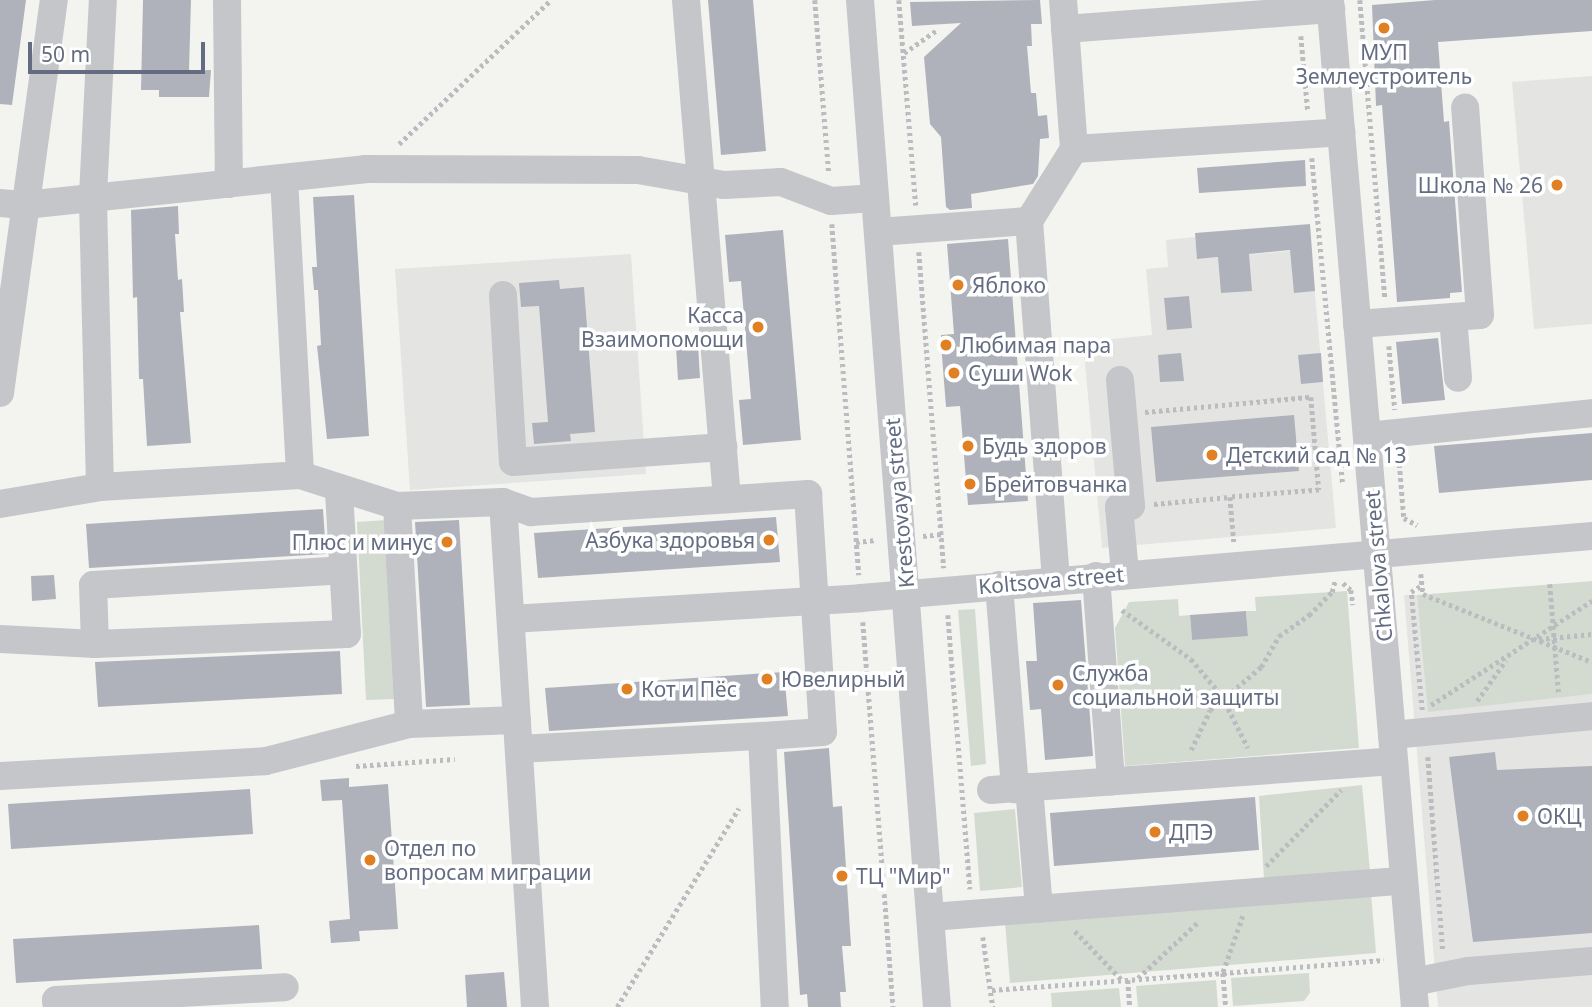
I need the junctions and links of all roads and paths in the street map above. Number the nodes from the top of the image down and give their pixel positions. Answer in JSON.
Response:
{"nodes":[{"id":1,"x":54,"y":0,"type":"edge"},
{"id":2,"x":103,"y":0,"type":"edge"},
{"id":3,"x":227,"y":0,"type":"edge"},
{"id":4,"x":551,"y":0,"type":"edge"},
{"id":5,"x":687,"y":0,"type":"edge"},
{"id":6,"x":815,"y":0,"type":"edge"},
{"id":7,"x":860,"y":0,"type":"edge"},
{"id":8,"x":900,"y":0,"type":"edge"},
{"id":9,"x":1063,"y":0,"type":"edge"},
{"id":10,"x":1360,"y":0,"type":"edge"},
{"id":11,"x":1331,"y":4,"type":"edge"},
{"id":12,"x":1298,"y":11,"type":"junction"},
{"id":13,"x":1065,"y":29,"type":"junction"},
{"id":14,"x":937,"y":30,"type":"dead end"},
{"id":15,"x":904,"y":53,"type":"junction"},
{"id":16,"x":1465,"y":108,"type":"dead end"},
{"id":17,"x":1341,"y":132,"type":"junction"},
{"id":18,"x":1310,"y":134,"type":"junction"},
{"id":19,"x":1074,"y":149,"type":"junction"},
{"id":20,"x":365,"y":169,"type":"junction"},
{"id":21,"x":285,"y":178,"type":"junction"},
{"id":22,"x":701,"y":181,"type":"junction"},
{"id":23,"x":229,"y":184,"type":"junction"},
{"id":24,"x":93,"y":195,"type":"junction"},
{"id":25,"x":875,"y":198,"type":"junction"},
{"id":26,"x":831,"y":201,"type":"junction"},
{"id":27,"x":13,"y":204,"type":"edge"},
{"id":28,"x":1029,"y":221,"type":"junction"},
{"id":29,"x":918,"y":229,"type":"junction"},
{"id":30,"x":878,"y":232,"type":"junction"},
{"id":31,"x":503,"y":295,"type":"dead end"},
{"id":32,"x":1453,"y":317,"type":"junction"},
{"id":33,"x":1387,"y":322,"type":"junction"},
{"id":34,"x":1357,"y":324,"type":"junction"},
{"id":35,"x":1458,"y":378,"type":"dead end"},
{"id":36,"x":1120,"y":380,"type":"dead end"},
{"id":37,"x":0,"y":393,"type":"edge"},
{"id":38,"x":1592,"y":413,"type":"edge"},
{"id":39,"x":1123,"y":414,"type":"junction"},
{"id":40,"x":1397,"y":433,"type":"junction"},
{"id":41,"x":1367,"y":436,"type":"junction"},
{"id":42,"x":723,"y":447,"type":"junction"},
{"id":43,"x":300,"y":475,"type":"junction"},
{"id":44,"x":100,"y":487,"type":"junction"},
{"id":45,"x":339,"y":489,"type":"junction"},
{"id":46,"x":1343,"y":492,"type":"dead end"},
{"id":47,"x":1230,"y":497,"type":"junction"},
{"id":48,"x":727,"y":499,"type":"junction"},
{"id":49,"x":503,"y":502,"type":"junction"},
{"id":50,"x":0,"y":504,"type":"edge"},
{"id":51,"x":397,"y":506,"type":"junction"},
{"id":52,"x":1131,"y":506,"type":"junction"},
{"id":53,"x":1404,"y":518,"type":"dead end"},
{"id":54,"x":1592,"y":536,"type":"edge"},
{"id":55,"x":1234,"y":543,"type":"dead end"},
{"id":56,"x":1377,"y":553,"type":"junction"},
{"id":57,"x":343,"y":570,"type":"junction"},
{"id":58,"x":1125,"y":573,"type":"junction"},
{"id":59,"x":1096,"y":576,"type":"junction"},
{"id":60,"x":1056,"y":580,"type":"junction"},
{"id":61,"x":1335,"y":583,"type":"dead end"},
{"id":62,"x":1550,"y":584,"type":"dead end"},
{"id":63,"x":999,"y":585,"type":"junction"},
{"id":64,"x":1423,"y":586,"type":"dead end"},
{"id":65,"x":946,"y":590,"type":"junction"},
{"id":66,"x":906,"y":594,"type":"junction"},
{"id":67,"x":1423,"y":594,"type":"dead end"},
{"id":68,"x":817,"y":598,"type":"junction"},
{"id":69,"x":861,"y":598,"type":"junction"},
{"id":70,"x":1592,"y":601,"type":"edge"},
{"id":71,"x":1098,"y":604,"type":"junction"},
{"id":72,"x":510,"y":619,"type":"junction"},
{"id":73,"x":1554,"y":626,"type":"junction"},
{"id":74,"x":1592,"y":634,"type":"edge"},
{"id":75,"x":1555,"y":638,"type":"junction"},
{"id":76,"x":0,"y":639,"type":"edge"},
{"id":77,"x":1535,"y":639,"type":"junction"},
{"id":78,"x":95,"y":644,"type":"junction"},
{"id":79,"x":1555,"y":647,"type":"junction"},
{"id":80,"x":1592,"y":662,"type":"edge"},
{"id":81,"x":1222,"y":696,"type":"junction"},
{"id":82,"x":1592,"y":716,"type":"edge"},
{"id":83,"x":1562,"y":719,"type":"junction"},
{"id":84,"x":517,"y":720,"type":"junction"},
{"id":85,"x":1423,"y":721,"type":"junction"},
{"id":86,"x":409,"y":724,"type":"junction"},
{"id":87,"x":762,"y":736,"type":"junction"},
{"id":88,"x":519,"y":749,"type":"junction"},
{"id":89,"x":1384,"y":753,"type":"junction"},
{"id":90,"x":455,"y":759,"type":"dead end"},
{"id":91,"x":351,"y":767,"type":"dead end"},
{"id":92,"x":1259,"y":770,"type":"junction"},
{"id":93,"x":0,"y":776,"type":"edge"},
{"id":94,"x":1178,"y":776,"type":"junction"},
{"id":95,"x":1111,"y":781,"type":"junction"},
{"id":96,"x":1012,"y":789,"type":"junction"},
{"id":97,"x":743,"y":803,"type":"dead end"},
{"id":98,"x":1404,"y":881,"type":"junction"},
{"id":99,"x":1241,"y":893,"type":"junction"},
{"id":100,"x":1046,"y":908,"type":"junction"},
{"id":101,"x":974,"y":914,"type":"junction"},
{"id":102,"x":931,"y":917,"type":"junction"},
{"id":103,"x":1383,"y":960,"type":"dead end"},
{"id":104,"x":1592,"y":961,"type":"edge"},
{"id":105,"x":1223,"y":973,"type":"junction"},
{"id":106,"x":1445,"y":978,"type":"junction"},
{"id":107,"x":1137,"y":979,"type":"junction"},
{"id":108,"x":1125,"y":980,"type":"junction"},
{"id":109,"x":992,"y":990,"type":"junction"},
{"id":110,"x":1414,"y":994,"type":"edge"},
{"id":111,"x":57,"y":1007,"type":"edge"},
{"id":112,"x":250,"y":1007,"type":"edge"},
{"id":113,"x":535,"y":1007,"type":"edge"},
{"id":114,"x":617,"y":1007,"type":"edge"},
{"id":115,"x":775,"y":1007,"type":"edge"},
{"id":116,"x":893,"y":1007,"type":"edge"},
{"id":117,"x":937,"y":1007,"type":"edge"},
{"id":118,"x":993,"y":1007,"type":"edge"},
{"id":119,"x":1130,"y":1007,"type":"edge"},
{"id":120,"x":1226,"y":1007,"type":"edge"}],
"edges":[{"from":1,"to":27,"type":"street"},
{"from":2,"to":24,"type":"street"},
{"from":3,"to":23,"type":"street"},
{"from":4,"to":20,"type":"path"},
{"from":5,"to":22,"type":"street"},
{"from":6,"to":26,"type":"path"},
{"from":7,"to":25,"type":"street","name":"Krestovaya street"},
{"from":8,"to":15,"type":"path"},
{"from":9,"to":13,"type":"street"},
{"from":10,"to":33,"type":"path"},
{"from":11,"to":12,"type":"street"},
{"from":11,"to":17,"type":"street","name":"Chkalova street"},
{"from":12,"to":13,"type":"street"},
{"from":12,"to":18,"type":"path"},
{"from":13,"to":19,"type":"street"},
{"from":14,"to":15,"type":"path"},
{"from":15,"to":29,"type":"path"},
{"from":16,"to":32,"type":"street"},
{"from":17,"to":18,"type":"street"},
{"from":17,"to":34,"type":"street","name":"Chkalova street"},
{"from":18,"to":19,"type":"street"},
{"from":18,"to":46,"type":"path"},
{"from":19,"to":28,"type":"street"},
{"from":20,"to":21,"type":"street"},
{"from":20,"to":22,"type":"street"},
{"from":21,"to":23,"type":"street"},
{"from":21,"to":43,"type":"street"},
{"from":22,"to":26,"type":"street"},
{"from":22,"to":42,"type":"street"},
{"from":23,"to":24,"type":"street"},
{"from":24,"to":27,"type":"street"},
{"from":24,"to":44,"type":"street"},
{"from":25,"to":26,"type":"street"},
{"from":25,"to":30,"type":"street","name":"Krestovaya street"},
{"from":26,"to":69,"type":"path"},
{"from":27,"to":37,"type":"street"},
{"from":28,"to":29,"type":"street"},
{"from":28,"to":60,"type":"street"},
{"from":29,"to":30,"type":"street"},
{"from":29,"to":65,"type":"path"},
{"from":30,"to":66,"type":"street","name":"Krestovaya street"},
{"from":31,"to":42,"type":"street"},
{"from":32,"to":33,"type":"street"},
{"from":32,"to":35,"type":"street"},
{"from":33,"to":34,"type":"street"},
{"from":33,"to":40,"type":"path"},
{"from":34,"to":41,"type":"street","name":"Chkalova street"},
{"from":36,"to":39,"type":"street"},
{"from":38,"to":40,"type":"street"},
{"from":39,"to":47,"type":"path"},
{"from":39,"to":52,"type":"street"},
{"from":40,"to":41,"type":"street"},
{"from":40,"to":53,"type":"path"},
{"from":41,"to":56,"type":"street","name":"Chkalova street"},
{"from":42,"to":48,"type":"street"},
{"from":43,"to":44,"type":"street"},
{"from":43,"to":45,"type":"street"},
{"from":44,"to":50,"type":"street"},
{"from":45,"to":51,"type":"street"},
{"from":45,"to":57,"type":"street"},
{"from":47,"to":52,"type":"path"},
{"from":47,"to":55,"type":"path"},
{"from":48,"to":49,"type":"street"},
{"from":48,"to":68,"type":"street"},
{"from":49,"to":51,"type":"street"},
{"from":49,"to":72,"type":"street"},
{"from":51,"to":86,"type":"street"},
{"from":52,"to":58,"type":"street"},
{"from":54,"to":56,"type":"street","name":"Koltsova street"},
{"from":56,"to":58,"type":"street","name":"Koltsova street"},
{"from":56,"to":89,"type":"street","name":"Chkalova street"},
{"from":57,"to":78,"type":"street"},
{"from":57,"to":78,"type":"street"},
{"from":58,"to":59,"type":"street","name":"Koltsova street"},
{"from":59,"to":60,"type":"street","name":"Koltsova street"},
{"from":59,"to":71,"type":"street"},
{"from":60,"to":63,"type":"street","name":"Koltsova street"},
{"from":61,"to":81,"type":"path"},
{"from":62,"to":73,"type":"path"},
{"from":63,"to":65,"type":"street","name":"Koltsova street"},
{"from":63,"to":96,"type":"street"},
{"from":64,"to":85,"type":"path"},
{"from":65,"to":66,"type":"street","name":"Koltsova street"},
{"from":65,"to":101,"type":"path"},
{"from":66,"to":69,"type":"street","name":"Koltsova street"},
{"from":66,"to":102,"type":"street","name":"Krestovaya street"},
{"from":67,"to":77,"type":"path"},
{"from":68,"to":69,"type":"street","name":"Koltsova street"},
{"from":68,"to":72,"type":"street","name":"Koltsova street"},
{"from":68,"to":87,"type":"street"},
{"from":69,"to":116,"type":"path"},
{"from":70,"to":73,"type":"path"},
{"from":71,"to":81,"type":"path"},
{"from":71,"to":95,"type":"street"},
{"from":72,"to":84,"type":"street"},
{"from":73,"to":75,"type":"path"},
{"from":73,"to":77,"type":"path"},
{"from":74,"to":75,"type":"path"},
{"from":75,"to":77,"type":"path"},
{"from":75,"to":79,"type":"path"},
{"from":76,"to":78,"type":"street"},
{"from":77,"to":79,"type":"path"},
{"from":77,"to":85,"type":"path"},
{"from":79,"to":80,"type":"path"},
{"from":79,"to":83,"type":"path"},
{"from":81,"to":92,"type":"path"},
{"from":81,"to":94,"type":"path"},
{"from":82,"to":83,"type":"street"},
{"from":83,"to":85,"type":"street"},
{"from":84,"to":86,"type":"street"},
{"from":84,"to":88,"type":"street"},
{"from":85,"to":89,"type":"street"},
{"from":85,"to":89,"type":"path"},
{"from":85,"to":106,"type":"path"},
{"from":86,"to":93,"type":"street"},
{"from":87,"to":88,"type":"street"},
{"from":87,"to":115,"type":"street"},
{"from":88,"to":113,"type":"street"},
{"from":89,"to":92,"type":"street"},
{"from":89,"to":98,"type":"street","name":"Chkalova street"},
{"from":89,"to":99,"type":"path"},
{"from":90,"to":91,"type":"path"},
{"from":92,"to":94,"type":"street"},
{"from":94,"to":95,"type":"street"},
{"from":95,"to":96,"type":"street"},
{"from":96,"to":100,"type":"street"},
{"from":97,"to":114,"type":"path"},
{"from":98,"to":99,"type":"street"},
{"from":98,"to":110,"type":"street","name":"Chkalova street"},
{"from":99,"to":100,"type":"street"},
{"from":99,"to":105,"type":"path"},
{"from":99,"to":107,"type":"path"},
{"from":100,"to":101,"type":"street"},
{"from":100,"to":108,"type":"path"},
{"from":101,"to":102,"type":"street"},
{"from":101,"to":109,"type":"path"},
{"from":102,"to":117,"type":"street","name":"Krestovaya street"},
{"from":103,"to":105,"type":"path"},
{"from":104,"to":106,"type":"street"},
{"from":105,"to":107,"type":"path"},
{"from":105,"to":120,"type":"path"},
{"from":106,"to":110,"type":"street"},
{"from":107,"to":108,"type":"path"},
{"from":108,"to":109,"type":"path"},
{"from":108,"to":119,"type":"path"},
{"from":109,"to":118,"type":"path"},
{"from":111,"to":112,"type":"street"}]}
